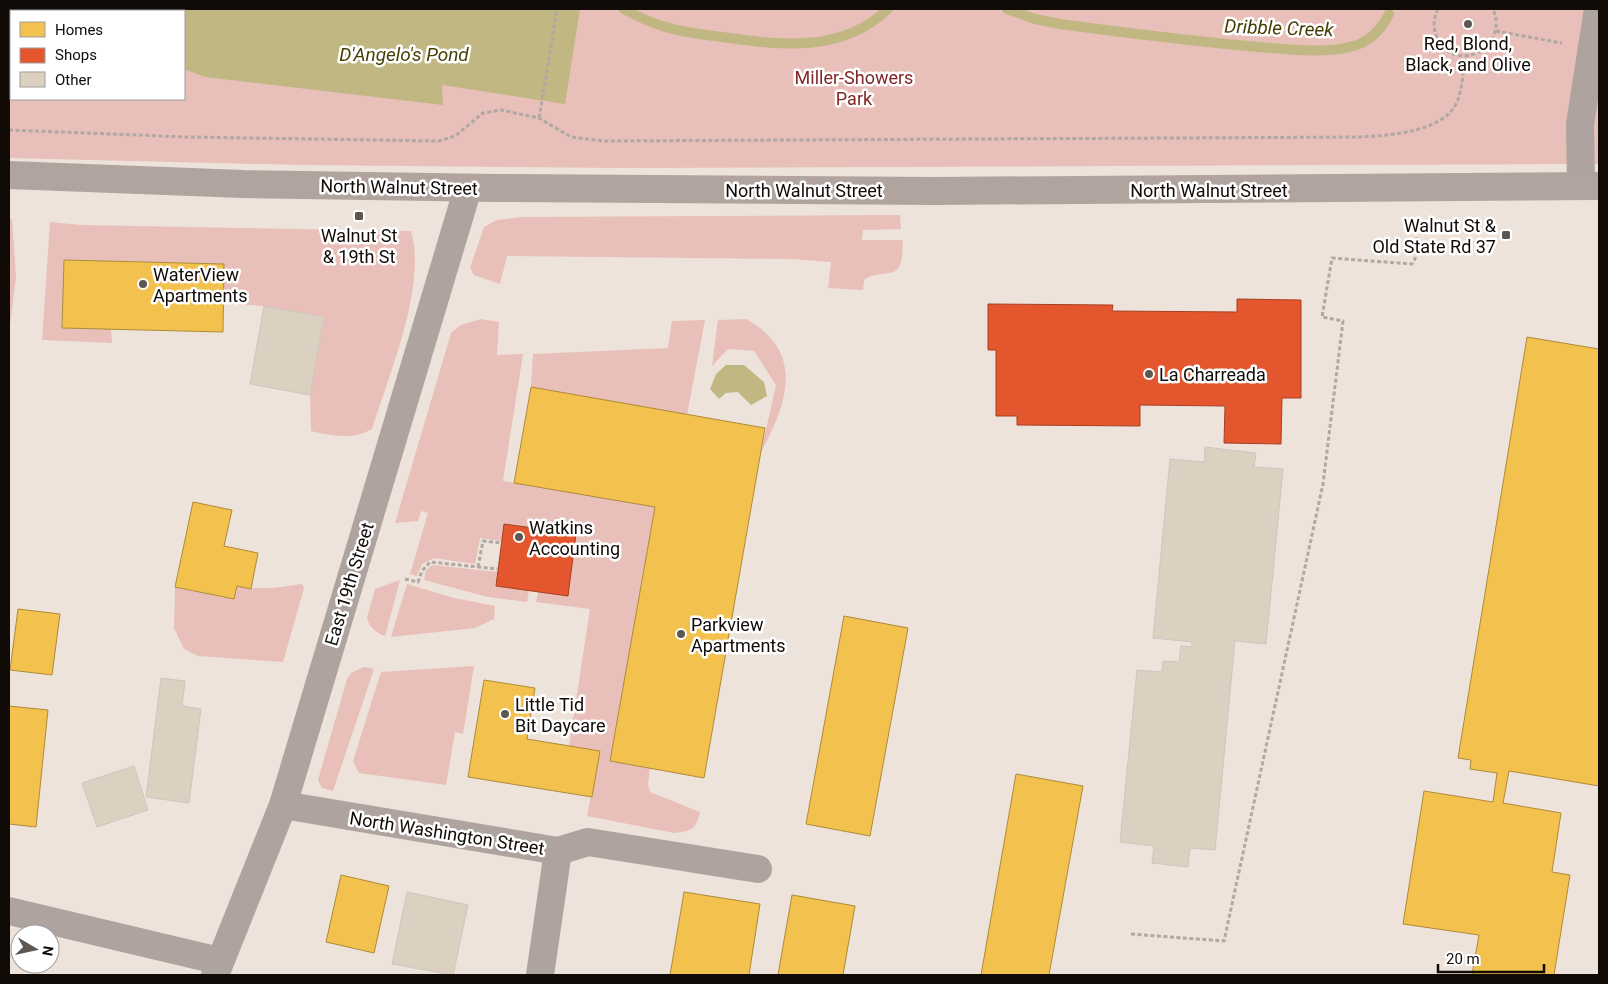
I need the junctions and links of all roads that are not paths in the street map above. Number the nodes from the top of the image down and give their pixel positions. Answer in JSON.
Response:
{"nodes":[{"id":1,"x":1598,"y":9,"type":"edge"},
{"id":2,"x":1599,"y":145,"type":"edge"},
{"id":3,"x":9,"y":175,"type":"edge"},
{"id":4,"x":1590,"y":186,"type":"edge"},
{"id":5,"x":468,"y":188,"type":"junction"},
{"id":6,"x":283,"y":805,"type":"junction"},
{"id":7,"x":558,"y":851,"type":"junction"},
{"id":8,"x":758,"y":870,"type":"dead end"},
{"id":9,"x":9,"y":911,"type":"edge"},
{"id":10,"x":217,"y":968,"type":"edge"},
{"id":11,"x":540,"y":975,"type":"edge"}],
"edges":[{"from":1,"to":4,"type":"street"},
{"from":2,"to":4,"type":"street"},
{"from":3,"to":5,"type":"main road","name":"North Walnut Street"},
{"from":4,"to":5,"type":"main road","name":"North Walnut Street"},
{"from":5,"to":6,"type":"street","name":"East 19th Street"},
{"from":6,"to":7,"type":"street","name":"North Washington Street"},
{"from":6,"to":10,"type":"street","name":"East 19th Street"},
{"from":7,"to":8,"type":"street","name":"North Washington Street"},
{"from":7,"to":11,"type":"street"},
{"from":9,"to":10,"type":"street"}]}
